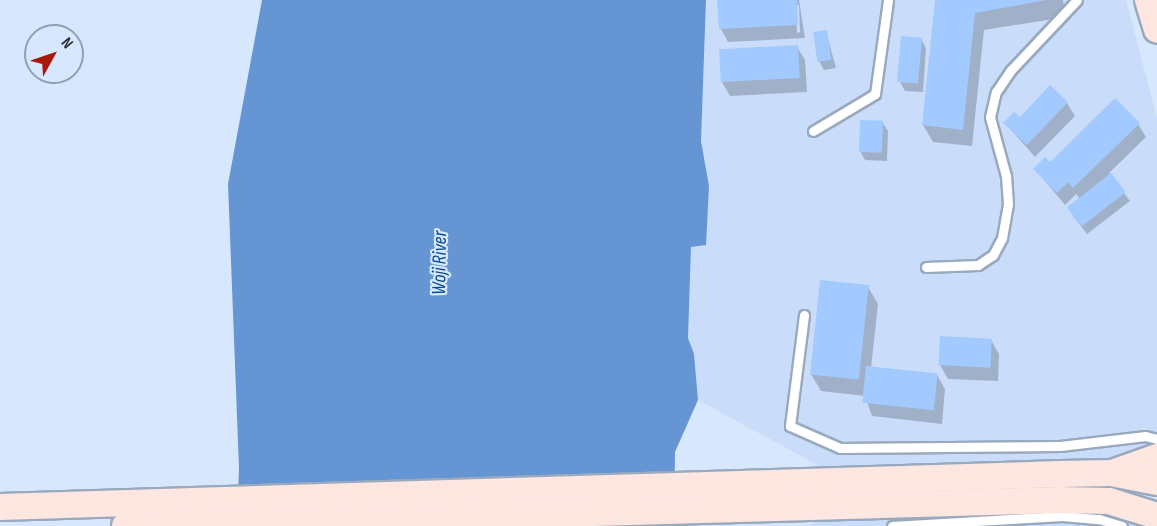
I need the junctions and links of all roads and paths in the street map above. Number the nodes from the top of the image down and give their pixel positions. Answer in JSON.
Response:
{"nodes":[{"id":1,"x":888,"y":0,"type":"edge"},
{"id":2,"x":1077,"y":0,"type":"edge"},
{"id":3,"x":1149,"y":0,"type":"edge"},
{"id":4,"x":1157,"y":30,"type":"edge"},
{"id":5,"x":813,"y":131,"type":"dead end"},
{"id":6,"x":926,"y":267,"type":"dead end"},
{"id":7,"x":804,"y":315,"type":"dead end"},
{"id":8,"x":1157,"y":439,"type":"edge"},
{"id":9,"x":1157,"y":457,"type":"edge"},
{"id":10,"x":1111,"y":473,"type":"junction"},
{"id":11,"x":1157,"y":482,"type":"edge"},
{"id":12,"x":829,"y":493,"type":"junction"},
{"id":13,"x":0,"y":507,"type":"edge"},
{"id":14,"x":181,"y":512,"type":"junction"},
{"id":15,"x":1152,"y":519,"type":"edge"},
{"id":16,"x":125,"y":526,"type":"edge"},
{"id":17,"x":892,"y":526,"type":"edge"},
{"id":18,"x":1122,"y":526,"type":"edge"}],
"edges":[{"from":1,"to":5,"type":"lane"},
{"from":2,"to":6,"type":"lane"},
{"from":3,"to":4,"type":"main road"},
{"from":7,"to":8,"type":"lane"},
{"from":9,"to":10,"type":"main road"},
{"from":10,"to":11,"type":"main road"},
{"from":10,"to":12,"type":"main road"},
{"from":12,"to":14,"type":"main road"},
{"from":12,"to":15,"type":"main road"},
{"from":13,"to":14,"type":"main road"},
{"from":14,"to":16,"type":"main road"},
{"from":17,"to":18,"type":"lane"}]}
